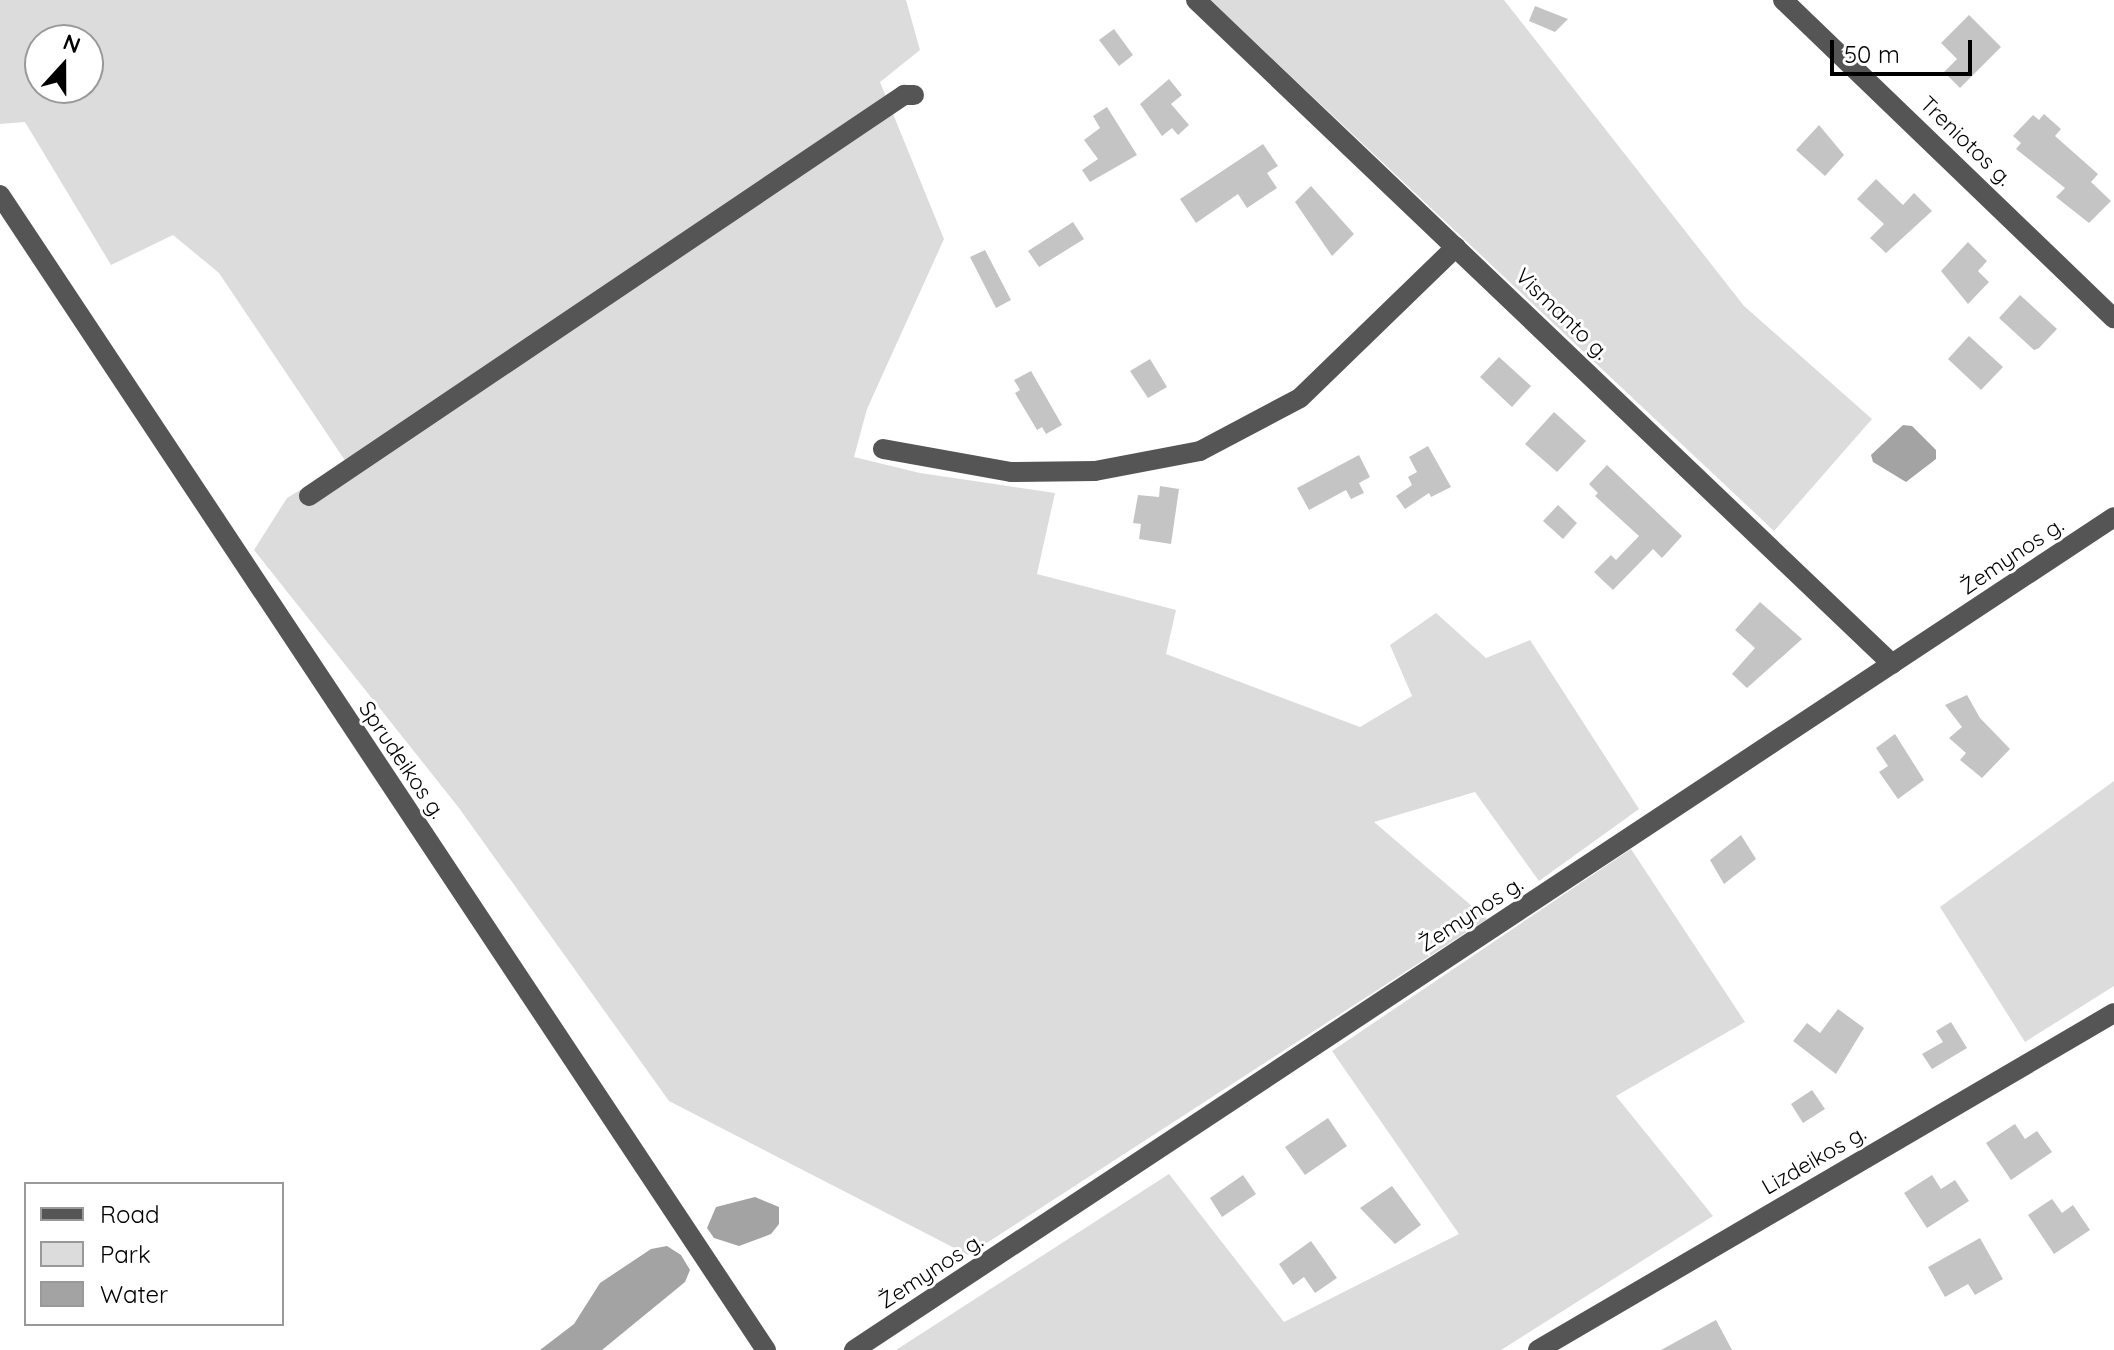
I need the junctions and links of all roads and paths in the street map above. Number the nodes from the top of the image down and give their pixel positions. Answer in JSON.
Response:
{"nodes":[{"id":1,"x":1196,"y":0,"type":"edge"},
{"id":2,"x":1783,"y":0,"type":"edge"},
{"id":3,"x":914,"y":95,"type":"dead end"},
{"id":4,"x":0,"y":195,"type":"edge"},
{"id":5,"x":1456,"y":247,"type":"junction"},
{"id":6,"x":2114,"y":318,"type":"edge"},
{"id":7,"x":883,"y":449,"type":"dead end"},
{"id":8,"x":309,"y":496,"type":"dead end"},
{"id":9,"x":2114,"y":517,"type":"edge"},
{"id":10,"x":1892,"y":664,"type":"junction"},
{"id":11,"x":2114,"y":1013,"type":"edge"},
{"id":12,"x":766,"y":1350,"type":"edge"},
{"id":13,"x":854,"y":1350,"type":"edge"},
{"id":14,"x":1538,"y":1350,"type":"edge"}],
"edges":[{"from":1,"to":5,"type":"street","name":"Vismanto g."},
{"from":2,"to":6,"type":"street","name":"Treniotos g."},
{"from":3,"to":8,"type":"street"},
{"from":4,"to":12,"type":"street","name":"Sprudeikos g."},
{"from":5,"to":7,"type":"street"},
{"from":5,"to":10,"type":"street","name":"Vismanto g."},
{"from":9,"to":10,"type":"street","name":"Žemynos g."},
{"from":10,"to":13,"type":"street","name":"Žemynos g."},
{"from":11,"to":14,"type":"street","name":"Lizdeikos g."}]}
